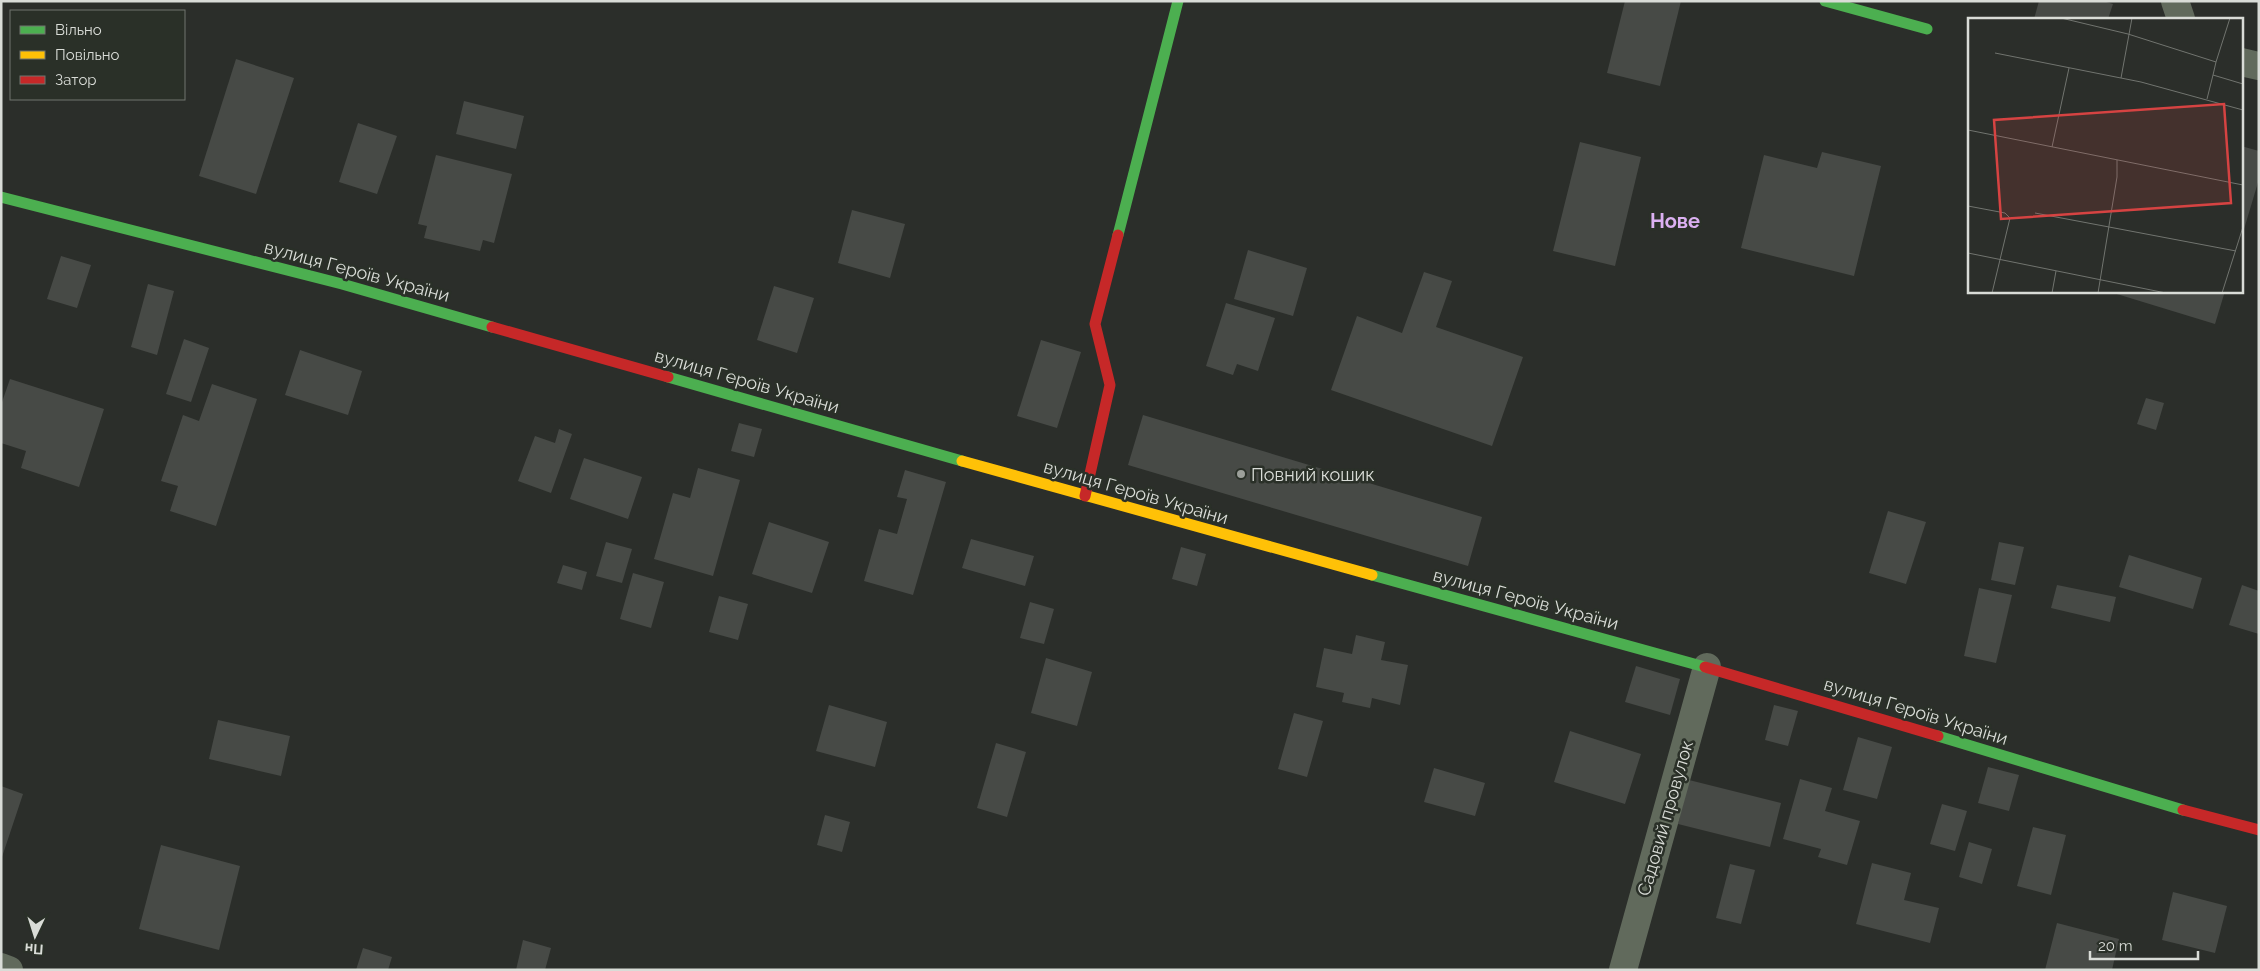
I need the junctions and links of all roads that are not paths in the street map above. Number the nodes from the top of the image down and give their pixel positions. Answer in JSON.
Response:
{"nodes":[{"id":1,"x":1178,"y":1,"type":"edge"},
{"id":2,"x":1825,"y":1,"type":"edge"},
{"id":3,"x":2175,"y":1,"type":"edge"},
{"id":4,"x":2181,"y":18,"type":"edge"},
{"id":5,"x":1928,"y":29,"type":"dead end"},
{"id":6,"x":2242,"y":62,"type":"edge"},
{"id":7,"x":2259,"y":66,"type":"edge"},
{"id":8,"x":1,"y":197,"type":"edge"},
{"id":9,"x":1085,"y":496,"type":"junction"},
{"id":10,"x":1707,"y":667,"type":"junction"},
{"id":11,"x":2259,"y":830,"type":"edge"},
{"id":12,"x":1,"y":967,"type":"edge"},
{"id":13,"x":9,"y":970,"type":"edge"},
{"id":14,"x":1623,"y":970,"type":"edge"}],
"edges":[{"from":1,"to":9,"type":"street"},
{"from":2,"to":5,"type":"street"},
{"from":3,"to":4,"type":"street"},
{"from":6,"to":7,"type":"street"},
{"from":8,"to":9,"type":"street","name":"вулиця Героїв України"},
{"from":9,"to":10,"type":"street","name":"вулиця Героїв України"},
{"from":10,"to":11,"type":"street","name":"вулиця Героїв України"},
{"from":10,"to":14,"type":"street","name":"Садовий провулок"},
{"from":12,"to":13,"type":"street"}]}
